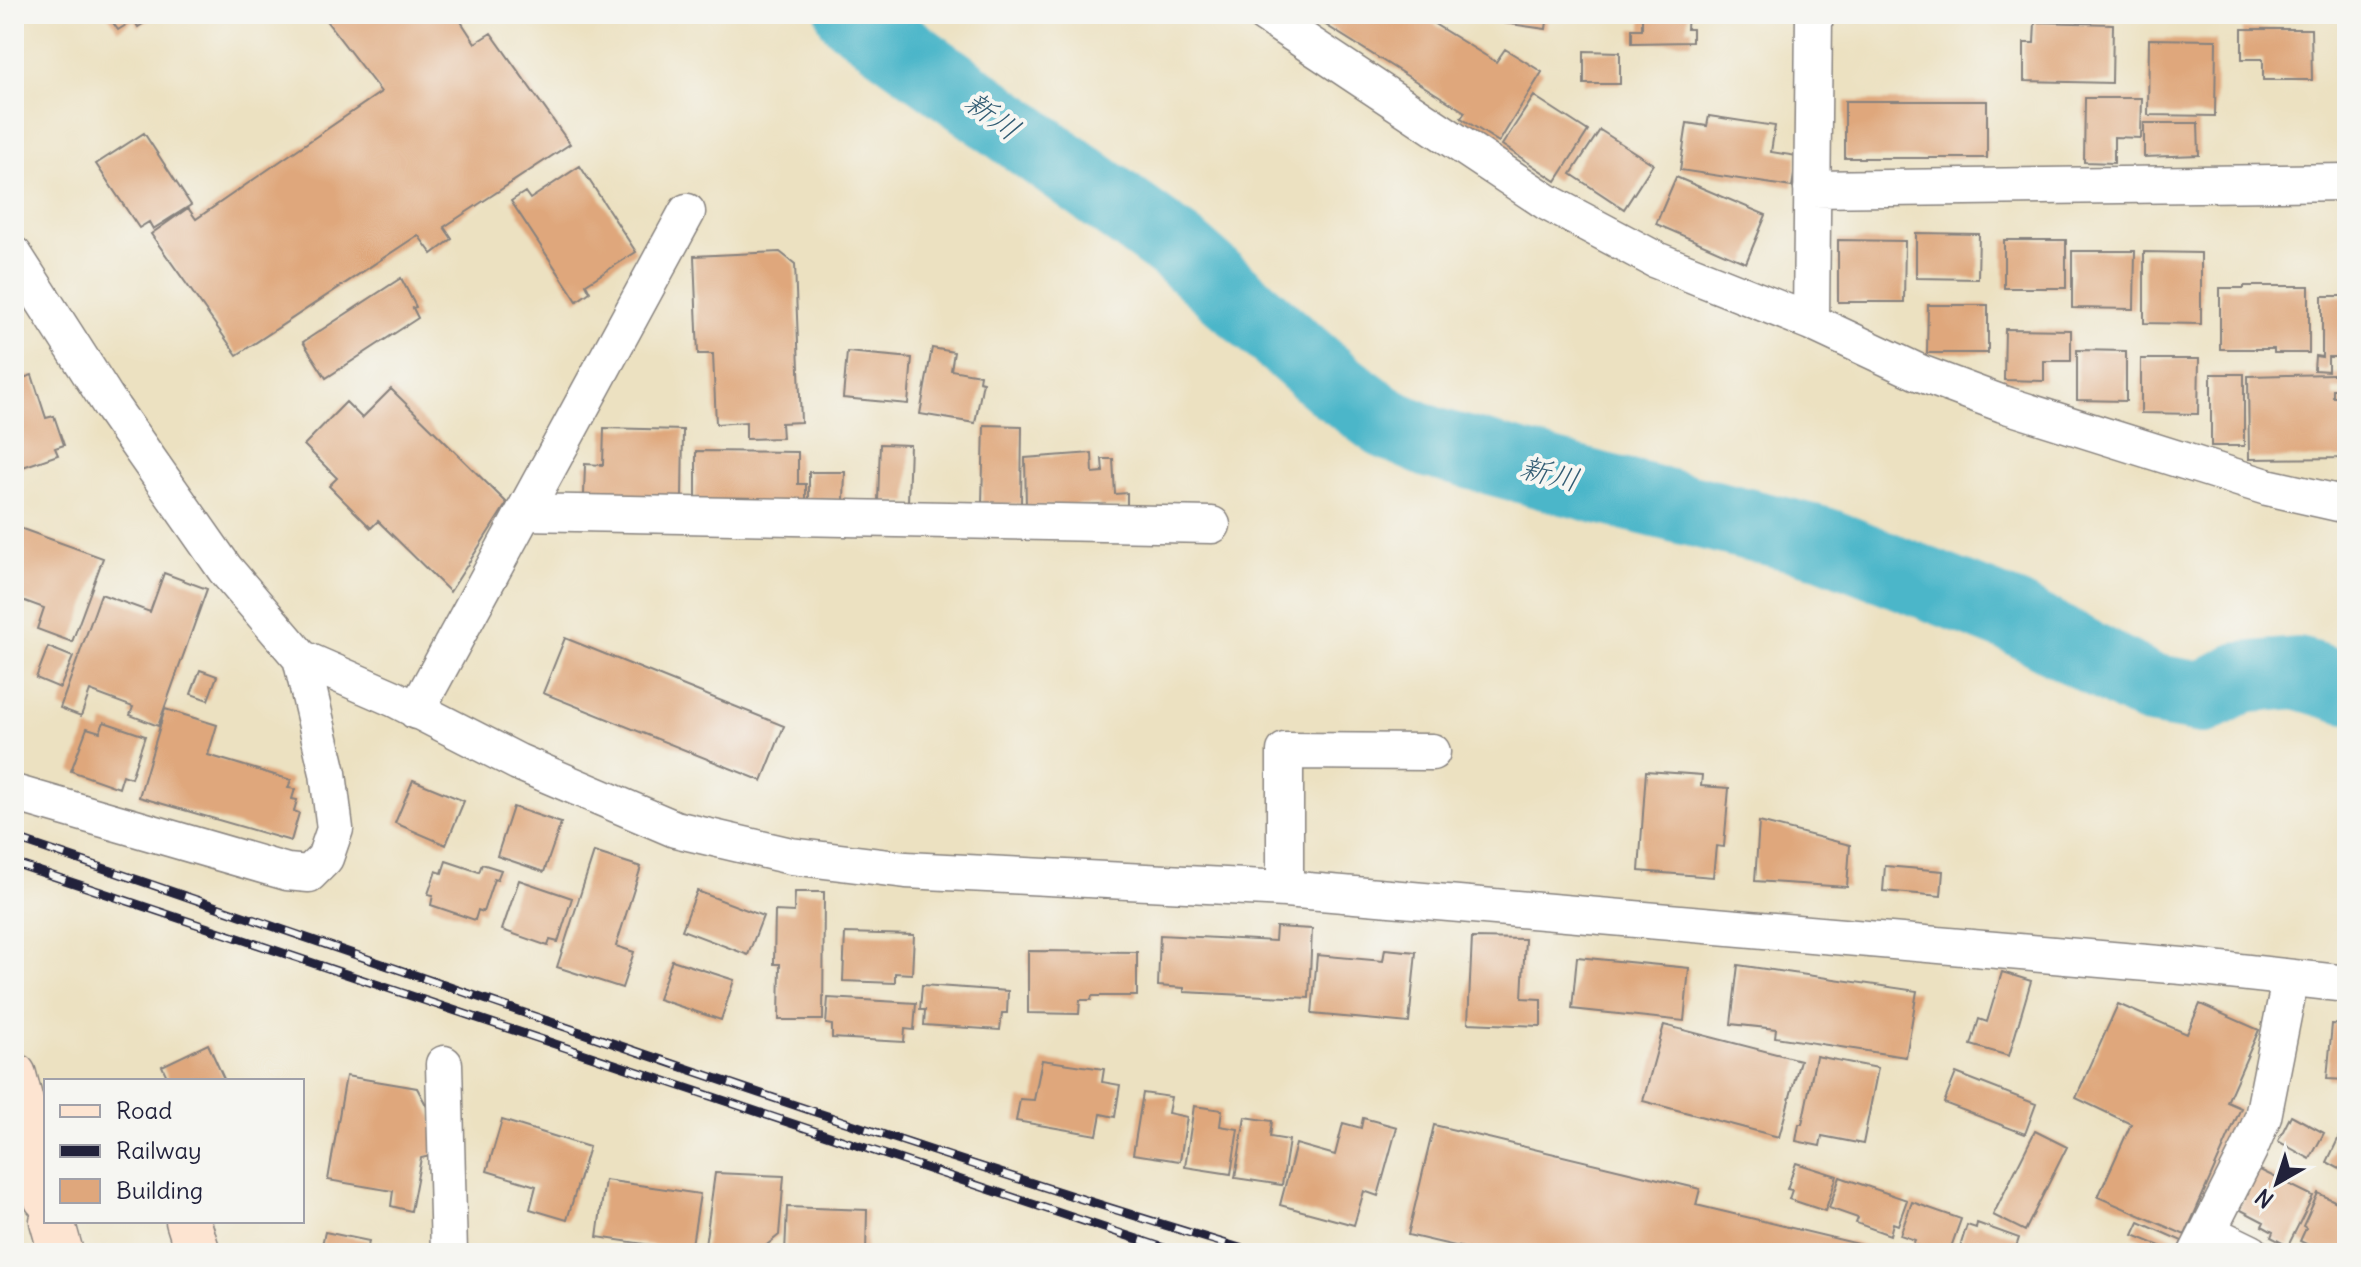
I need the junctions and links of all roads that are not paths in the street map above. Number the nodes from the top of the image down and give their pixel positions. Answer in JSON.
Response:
{"nodes":[{"id":1,"x":1264,"y":14,"type":"edge"},
{"id":2,"x":1814,"y":14,"type":"edge"},
{"id":3,"x":2347,"y":182,"type":"edge"},
{"id":4,"x":1812,"y":189,"type":"junction"},
{"id":5,"x":687,"y":212,"type":"dead end"},
{"id":6,"x":14,"y":255,"type":"edge"},
{"id":7,"x":1811,"y":322,"type":"junction"},
{"id":8,"x":2347,"y":505,"type":"edge"},
{"id":9,"x":524,"y":512,"type":"junction"},
{"id":10,"x":1212,"y":525,"type":"dead end"},
{"id":11,"x":301,"y":658,"type":"junction"},
{"id":12,"x":416,"y":711,"type":"junction"},
{"id":13,"x":1432,"y":752,"type":"dead end"},
{"id":14,"x":14,"y":793,"type":"edge"},
{"id":15,"x":1285,"y":889,"type":"junction"},
{"id":16,"x":2290,"y":980,"type":"junction"},
{"id":17,"x":2347,"y":984,"type":"edge"},
{"id":18,"x":444,"y":1064,"type":"dead end"},
{"id":19,"x":14,"y":1075,"type":"edge"},
{"id":20,"x":38,"y":1140,"type":"edge"},
{"id":21,"x":44,"y":1184,"type":"edge"},
{"id":22,"x":53,"y":1223,"type":"edge"},
{"id":23,"x":189,"y":1223,"type":"edge"},
{"id":24,"x":2202,"y":1242,"type":"edge"},
{"id":25,"x":61,"y":1253,"type":"edge"},
{"id":26,"x":198,"y":1253,"type":"edge"},
{"id":27,"x":449,"y":1253,"type":"edge"},
{"id":28,"x":2251,"y":1253,"type":"edge"}],
"edges":[{"from":1,"to":7,"type":"street"},
{"from":2,"to":4,"type":"street"},
{"from":3,"to":4,"type":"street"},
{"from":4,"to":7,"type":"street"},
{"from":5,"to":9,"type":"street"},
{"from":6,"to":11,"type":"street"},
{"from":7,"to":8,"type":"street"},
{"from":9,"to":10,"type":"street"},
{"from":9,"to":12,"type":"street"},
{"from":11,"to":12,"type":"street"},
{"from":11,"to":14,"type":"street"},
{"from":12,"to":15,"type":"street"},
{"from":13,"to":15,"type":"street"},
{"from":15,"to":16,"type":"street"},
{"from":16,"to":17,"type":"street"},
{"from":16,"to":24,"type":"street"},
{"from":18,"to":27,"type":"street"},
{"from":19,"to":20,"type":"street"},
{"from":20,"to":21,"type":"street"},
{"from":22,"to":25,"type":"street"},
{"from":23,"to":26,"type":"street"},
{"from":24,"to":28,"type":"street"}]}
